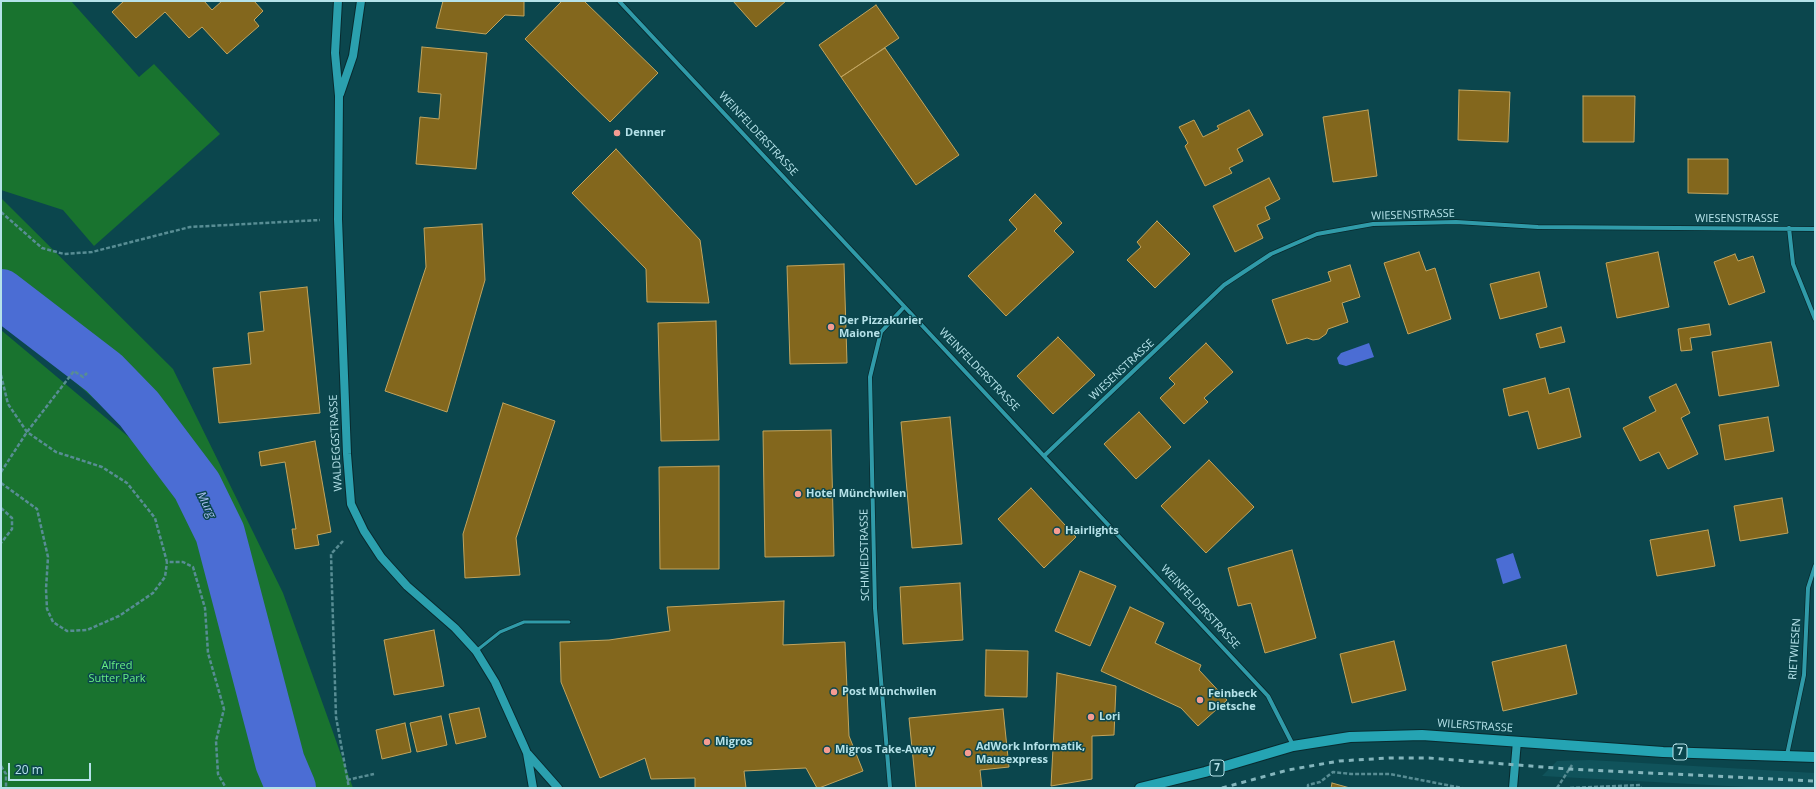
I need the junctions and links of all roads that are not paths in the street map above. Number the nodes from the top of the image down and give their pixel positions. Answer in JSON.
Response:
{"nodes":[{"id":1,"x":338,"y":1,"type":"edge"},
{"id":2,"x":361,"y":1,"type":"edge"},
{"id":3,"x":619,"y":1,"type":"edge"},
{"id":4,"x":339,"y":96,"type":"junction"},
{"id":5,"x":1789,"y":228,"type":"junction"},
{"id":6,"x":1815,"y":229,"type":"edge"},
{"id":7,"x":904,"y":307,"type":"junction"},
{"id":8,"x":1815,"y":320,"type":"edge"},
{"id":9,"x":1045,"y":455,"type":"junction"},
{"id":10,"x":1815,"y":566,"type":"edge"},
{"id":11,"x":569,"y":622,"type":"dead end"},
{"id":12,"x":476,"y":651,"type":"junction"},
{"id":13,"x":1517,"y":741,"type":"junction"},
{"id":14,"x":1293,"y":746,"type":"junction"},
{"id":15,"x":527,"y":753,"type":"junction"},
{"id":16,"x":1787,"y":757,"type":"junction"},
{"id":17,"x":1815,"y":757,"type":"edge"},
{"id":18,"x":533,"y":788,"type":"edge"},
{"id":19,"x":558,"y":788,"type":"edge"},
{"id":20,"x":890,"y":788,"type":"edge"},
{"id":21,"x":1140,"y":788,"type":"edge"},
{"id":22,"x":1513,"y":788,"type":"edge"}],
"edges":[{"from":1,"to":4,"type":"main road"},
{"from":2,"to":4,"type":"main road"},
{"from":3,"to":7,"type":"street","name":"WEINFELDERSTRASSE"},
{"from":4,"to":12,"type":"main road","name":"WALDEGGSTRASSE"},
{"from":5,"to":6,"type":"street","name":"WIESENSTRASSE"},
{"from":5,"to":8,"type":"street"},
{"from":5,"to":9,"type":"street","name":"WIESENSTRASSE"},
{"from":7,"to":9,"type":"street","name":"WEINFELDERSTRASSE"},
{"from":7,"to":20,"type":"street","name":"SCHMIEDSTRASSE"},
{"from":9,"to":14,"type":"street","name":"WEINFELDERSTRASSE"},
{"from":10,"to":16,"type":"street","name":"RIETWIESEN"},
{"from":11,"to":12,"type":"lane"},
{"from":12,"to":15,"type":"main road","name":"WALDEGGSTRASSE"},
{"from":13,"to":14,"type":"main road","name":"WILERSTRASSE","number":"7"},
{"from":13,"to":16,"type":"main road","name":"WILERSTRASSE","number":"7"},
{"from":13,"to":22,"type":"main road"},
{"from":14,"to":21,"type":"main road","name":"WILERSTRASSE","number":"7"},
{"from":15,"to":18,"type":"main road","name":"WALDEGGSTRASSE"},
{"from":15,"to":19,"type":"main road","name":"WALDEGGSTRASSE"},
{"from":16,"to":17,"type":"main road","name":"WILERSTRASSE","number":"7"}]}
